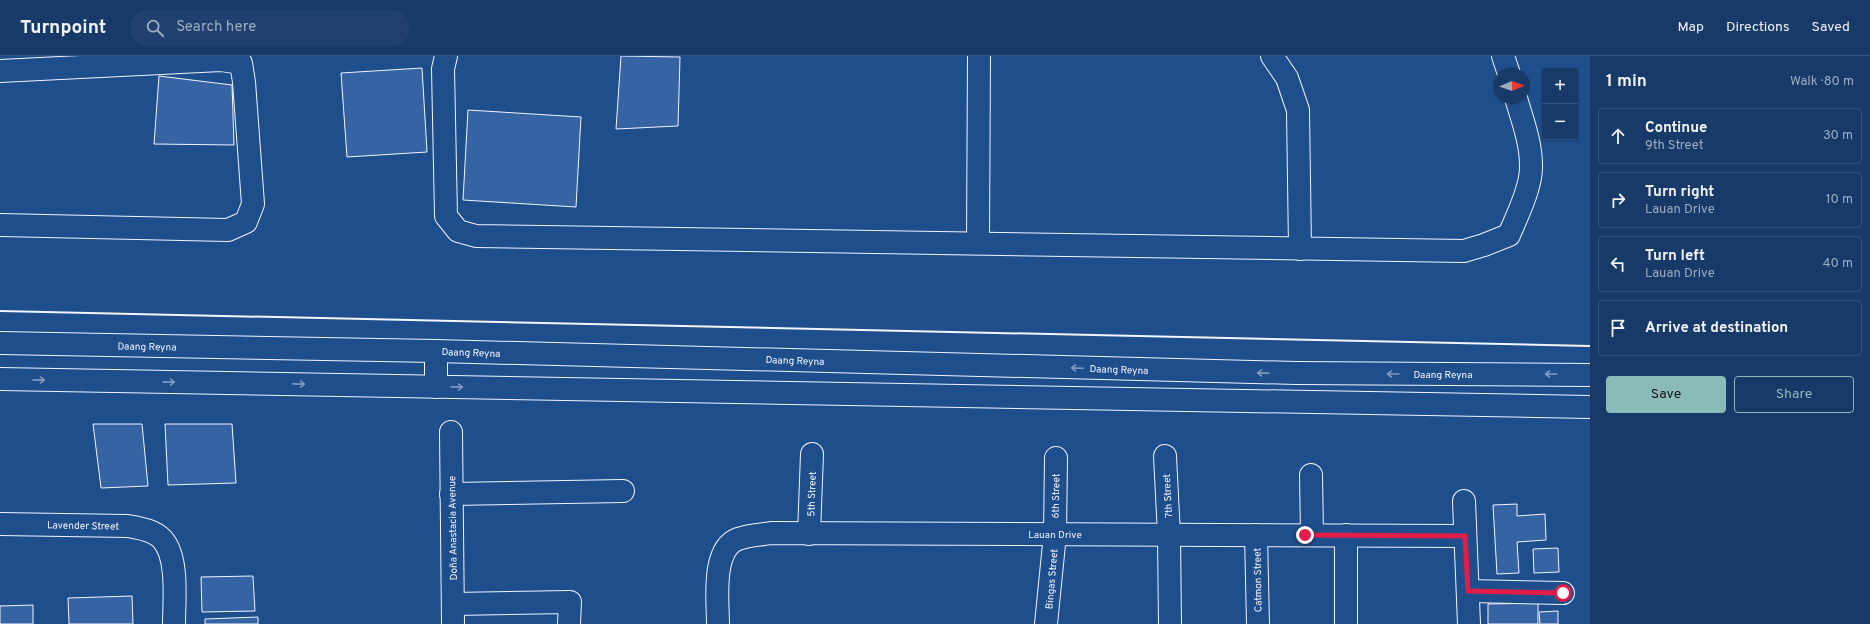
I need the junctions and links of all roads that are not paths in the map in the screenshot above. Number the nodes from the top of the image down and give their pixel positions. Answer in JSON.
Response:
{"nodes":[{"id":1,"x":446,"y":56,"type":"edge"},
{"id":2,"x":979,"y":56,"type":"edge"},
{"id":3,"x":1272,"y":56,"type":"edge"},
{"id":4,"x":1503,"y":56,"type":"edge"},
{"id":5,"x":1507,"y":68,"type":"edge"},
{"id":6,"x":0,"y":71,"type":"edge"},
{"id":7,"x":1518,"y":104,"type":"edge"},
{"id":8,"x":0,"y":225,"type":"edge"},
{"id":9,"x":978,"y":243,"type":"junction"},
{"id":10,"x":1300,"y":249,"type":"junction"},
{"id":11,"x":0,"y":343,"type":"edge"},
{"id":12,"x":436,"y":351,"type":"junction"},
{"id":13,"x":1590,"y":374,"type":"edge"},
{"id":14,"x":0,"y":379,"type":"edge"},
{"id":15,"x":436,"y":387,"type":"junction"},
{"id":16,"x":1590,"y":407,"type":"edge"},
{"id":17,"x":451,"y":432,"type":"dead end"},
{"id":18,"x":812,"y":454,"type":"dead end"},
{"id":19,"x":1165,"y":456,"type":"dead end"},
{"id":20,"x":1056,"y":458,"type":"dead end"},
{"id":21,"x":1311,"y":475,"type":"dead end"},
{"id":22,"x":623,"y":491,"type":"dead end"},
{"id":23,"x":451,"y":494,"type":"junction"},
{"id":24,"x":1464,"y":501,"type":"dead end"},
{"id":25,"x":0,"y":524,"type":"edge"},
{"id":26,"x":809,"y":534,"type":"junction"},
{"id":27,"x":1055,"y":534,"type":"junction"},
{"id":28,"x":1169,"y":535,"type":"junction"},
{"id":29,"x":1256,"y":535,"type":"junction"},
{"id":30,"x":1312,"y":535,"type":"junction"},
{"id":31,"x":1346,"y":536,"type":"junction"},
{"id":32,"x":1465,"y":536,"type":"junction"},
{"id":33,"x":1468,"y":591,"type":"junction"},
{"id":34,"x":1563,"y":593,"type":"dead end"},
{"id":35,"x":453,"y":614,"type":"edge"},
{"id":36,"x":174,"y":624,"type":"edge"},
{"id":37,"x":569,"y":624,"type":"edge"},
{"id":38,"x":718,"y":624,"type":"edge"},
{"id":39,"x":1046,"y":624,"type":"edge"},
{"id":40,"x":1170,"y":624,"type":"edge"},
{"id":41,"x":1258,"y":624,"type":"edge"},
{"id":42,"x":1346,"y":624,"type":"edge"},
{"id":43,"x":1468,"y":624,"type":"edge"}],
"edges":[{"from":1,"to":9,"type":"street"},
{"from":2,"to":9,"type":"street"},
{"from":3,"to":10,"type":"street"},
{"from":4,"to":5,"type":"street"},
{"from":6,"to":8,"type":"street"},
{"from":7,"to":10,"type":"street"},
{"from":9,"to":10,"type":"street"},
{"from":11,"to":12,"type":"street","name":"Daang Reyna"},
{"from":13,"to":12,"type":"street","name":"Daang Reyna","one_way":true},
{"from":12,"to":15,"type":"street"},
{"from":14,"to":15,"type":"street","one_way":true},
{"from":15,"to":16,"type":"street","one_way":true},
{"from":17,"to":23,"type":"street","name":"Doña Anastacia Avenue"},
{"from":18,"to":26,"type":"street","name":"5th Street"},
{"from":19,"to":28,"type":"street","name":"7th Street"},
{"from":20,"to":27,"type":"street","name":"6th Street"},
{"from":21,"to":30,"type":"street"},
{"from":22,"to":23,"type":"street"},
{"from":23,"to":35,"type":"street","name":"Doña Anastacia Avenue"},
{"from":24,"to":32,"type":"street"},
{"from":25,"to":36,"type":"street","name":"Lavender Street"},
{"from":26,"to":27,"type":"street","name":"Lauan Drive"},
{"from":26,"to":38,"type":"street","name":"Lauan Drive"},
{"from":27,"to":28,"type":"street","name":"Lauan Drive"},
{"from":27,"to":39,"type":"street","name":"Bingas Street"},
{"from":28,"to":29,"type":"street","name":"Lauan Drive"},
{"from":28,"to":40,"type":"street","name":"7th Street"},
{"from":29,"to":30,"type":"street","name":"Lauan Drive"},
{"from":29,"to":41,"type":"street","name":"Catmon Street"},
{"from":30,"to":31,"type":"street","name":"Lauan Drive"},
{"from":31,"to":32,"type":"street","name":"Lauan Drive"},
{"from":31,"to":42,"type":"street"},
{"from":32,"to":33,"type":"street"},
{"from":33,"to":34,"type":"street"},
{"from":33,"to":43,"type":"street"},
{"from":35,"to":37,"type":"street"}]}
